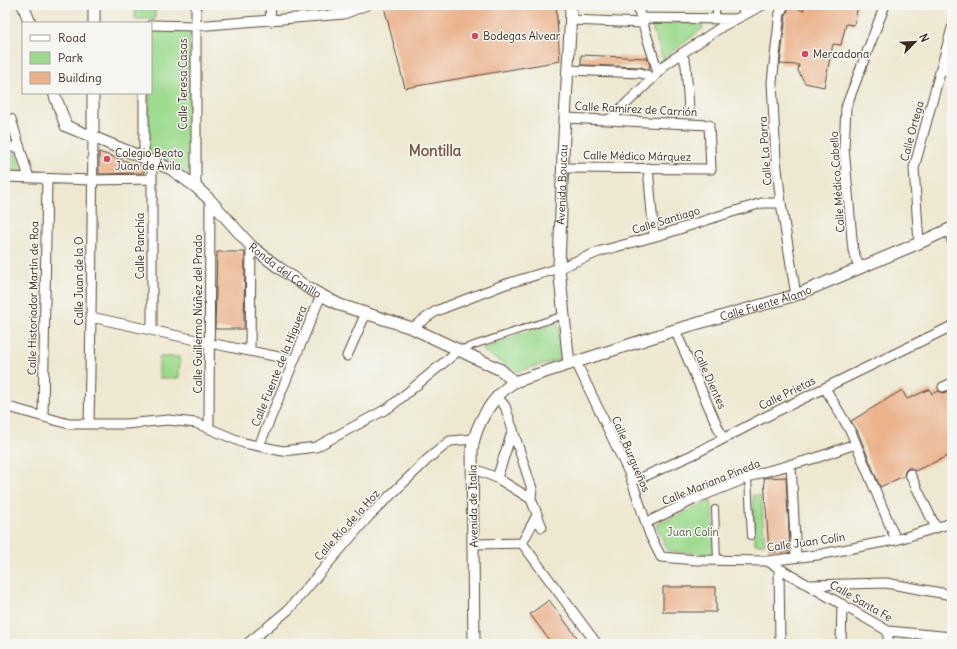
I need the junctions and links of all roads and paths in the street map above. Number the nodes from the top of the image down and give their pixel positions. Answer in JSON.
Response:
{"nodes":[{"id":1,"x":23,"y":5,"type":"edge"},
{"id":2,"x":94,"y":5,"type":"edge"},
{"id":3,"x":196,"y":5,"type":"edge"},
{"id":4,"x":270,"y":5,"type":"edge"},
{"id":5,"x":367,"y":5,"type":"edge"},
{"id":6,"x":570,"y":5,"type":"edge"},
{"id":7,"x":637,"y":5,"type":"edge"},
{"id":8,"x":716,"y":5,"type":"edge"},
{"id":9,"x":742,"y":5,"type":"edge"},
{"id":10,"x":763,"y":5,"type":"edge"},
{"id":11,"x":784,"y":5,"type":"edge"},
{"id":12,"x":885,"y":5,"type":"edge"},
{"id":13,"x":739,"y":18,"type":"junction"},
{"id":14,"x":716,"y":19,"type":"junction"},
{"id":15,"x":571,"y":20,"type":"junction"},
{"id":16,"x":271,"y":21,"type":"junction"},
{"id":17,"x":642,"y":21,"type":"junction"},
{"id":18,"x":30,"y":22,"type":"edge"},
{"id":19,"x":94,"y":22,"type":"edge"},
{"id":20,"x":152,"y":25,"type":"edge"},
{"id":21,"x":195,"y":26,"type":"junction"},
{"id":22,"x":952,"y":28,"type":"edge"},
{"id":23,"x":682,"y":53,"type":"junction"},
{"id":24,"x":941,"y":68,"type":"junction"},
{"id":25,"x":568,"y":70,"type":"junction"},
{"id":26,"x":658,"y":72,"type":"junction"},
{"id":27,"x":952,"y":73,"type":"edge"},
{"id":28,"x":651,"y":80,"type":"junction"},
{"id":29,"x":54,"y":94,"type":"edge"},
{"id":30,"x":93,"y":94,"type":"edge"},
{"id":31,"x":144,"y":94,"type":"edge"},
{"id":32,"x":689,"y":109,"type":"dead end"},
{"id":33,"x":565,"y":118,"type":"junction"},
{"id":34,"x":11,"y":119,"type":"dead end"},
{"id":35,"x":609,"y":120,"type":"junction"},
{"id":36,"x":92,"y":137,"type":"junction"},
{"id":37,"x":5,"y":147,"type":"edge"},
{"id":38,"x":20,"y":147,"type":"junction"},
{"id":39,"x":148,"y":159,"type":"junction"},
{"id":40,"x":563,"y":168,"type":"junction"},
{"id":41,"x":648,"y":168,"type":"junction"},
{"id":42,"x":711,"y":169,"type":"joint"},
{"id":43,"x":5,"y":177,"type":"edge"},
{"id":44,"x":29,"y":178,"type":"junction"},
{"id":45,"x":47,"y":179,"type":"junction"},
{"id":46,"x":152,"y":179,"type":"junction"},
{"id":47,"x":92,"y":180,"type":"junction"},
{"id":48,"x":196,"y":187,"type":"junction"},
{"id":49,"x":210,"y":200,"type":"junction"},
{"id":50,"x":781,"y":203,"type":"junction"},
{"id":51,"x":951,"y":229,"type":"edge"},
{"id":52,"x":654,"y":236,"type":"junction"},
{"id":53,"x":952,"y":242,"type":"edge"},
{"id":54,"x":919,"y":243,"type":"junction"},
{"id":55,"x":251,"y":246,"type":"junction"},
{"id":56,"x":559,"y":268,"type":"junction"},
{"id":57,"x":860,"y":268,"type":"junction"},
{"id":58,"x":321,"y":295,"type":"junction"},
{"id":59,"x":796,"y":295,"type":"junction"},
{"id":60,"x":366,"y":313,"type":"junction"},
{"id":61,"x":564,"y":316,"type":"junction"},
{"id":62,"x":91,"y":317,"type":"junction"},
{"id":63,"x":952,"y":326,"type":"edge"},
{"id":64,"x":412,"y":328,"type":"junction"},
{"id":65,"x":152,"y":330,"type":"junction"},
{"id":66,"x":675,"y":330,"type":"junction"},
{"id":67,"x":210,"y":343,"type":"junction"},
{"id":68,"x":459,"y":350,"type":"junction"},
{"id":69,"x":250,"y":351,"type":"junction"},
{"id":70,"x":347,"y":356,"type":"dead end"},
{"id":71,"x":294,"y":360,"type":"junction"},
{"id":72,"x":573,"y":363,"type":"junction"},
{"id":73,"x":514,"y":382,"type":"junction"},
{"id":74,"x":952,"y":383,"type":"edge"},
{"id":75,"x":943,"y":387,"type":"dead end"},
{"id":76,"x":825,"y":388,"type":"junction"},
{"id":77,"x":497,"y":397,"type":"junction"},
{"id":78,"x":5,"y":406,"type":"edge"},
{"id":79,"x":43,"y":417,"type":"junction"},
{"id":80,"x":89,"y":424,"type":"junction"},
{"id":81,"x":209,"y":428,"type":"junction"},
{"id":82,"x":513,"y":429,"type":"junction"},
{"id":83,"x":474,"y":439,"type":"junction"},
{"id":84,"x":723,"y":439,"type":"junction"},
{"id":85,"x":855,"y":444,"type":"junction"},
{"id":86,"x":259,"y":446,"type":"junction"},
{"id":87,"x":791,"y":464,"type":"junction"},
{"id":88,"x":472,"y":468,"type":"junction"},
{"id":89,"x":910,"y":474,"type":"dead end"},
{"id":90,"x":497,"y":478,"type":"junction"},
{"id":91,"x":748,"y":478,"type":"junction"},
{"id":92,"x":632,"y":482,"type":"junction"},
{"id":93,"x":531,"y":499,"type":"junction"},
{"id":94,"x":715,"y":509,"type":"dead end"},
{"id":95,"x":537,"y":515,"type":"junction"},
{"id":96,"x":646,"y":523,"type":"junction"},
{"id":97,"x":952,"y":523,"type":"edge"},
{"id":98,"x":542,"y":528,"type":"dead end"},
{"id":99,"x":936,"y":528,"type":"junction"},
{"id":100,"x":751,"y":536,"type":"dead end"},
{"id":101,"x":896,"y":540,"type":"junction"},
{"id":102,"x":522,"y":543,"type":"junction"},
{"id":103,"x":474,"y":544,"type":"junction"},
{"id":104,"x":661,"y":556,"type":"joint"},
{"id":105,"x":796,"y":557,"type":"junction"},
{"id":106,"x":717,"y":560,"type":"junction"},
{"id":107,"x":767,"y":560,"type":"junction"},
{"id":108,"x":778,"y":568,"type":"junction"},
{"id":109,"x":808,"y":585,"type":"junction"},
{"id":110,"x":952,"y":595,"type":"edge"},
{"id":111,"x":842,"y":604,"type":"junction"},
{"id":112,"x":888,"y":632,"type":"junction"},
{"id":113,"x":952,"y":637,"type":"edge"},
{"id":114,"x":247,"y":644,"type":"edge"},
{"id":115,"x":474,"y":644,"type":"edge"},
{"id":116,"x":597,"y":644,"type":"edge"},
{"id":117,"x":780,"y":644,"type":"edge"},
{"id":118,"x":841,"y":644,"type":"edge"},
{"id":119,"x":888,"y":644,"type":"edge"}],
"edges":[{"from":1,"to":18,"type":"street"},
{"from":2,"to":19,"type":"street"},
{"from":3,"to":21,"type":"street","name":"Calle Teresa Casas"},
{"from":4,"to":16,"type":"street"},
{"from":5,"to":16,"type":"street"},
{"from":6,"to":15,"type":"street","name":"Avenida Boucau"},
{"from":7,"to":17,"type":"street"},
{"from":8,"to":14,"type":"street"},
{"from":9,"to":13,"type":"street"},
{"from":10,"to":13,"type":"street"},
{"from":11,"to":50,"type":"street","name":"Calle La Parra"},
{"from":12,"to":57,"type":"street","name":"Calle Médico Cabello"},
{"from":13,"to":14,"type":"street"},
{"from":13,"to":23,"type":"street"},
{"from":14,"to":17,"type":"street"},
{"from":15,"to":17,"type":"street"},
{"from":15,"to":25,"type":"street","name":"Avenida Boucau"},
{"from":16,"to":21,"type":"street"},
{"from":17,"to":26,"type":"street"},
{"from":20,"to":21,"type":"street"},
{"from":21,"to":48,"type":"street","name":"Calle Teresa Casas"},
{"from":22,"to":24,"type":"street","name":"Calle Ortega"},
{"from":23,"to":26,"type":"street"},
{"from":23,"to":32,"type":"street"},
{"from":24,"to":27,"type":"street"},
{"from":24,"to":54,"type":"street","name":"Calle Ortega"},
{"from":25,"to":28,"type":"street"},
{"from":25,"to":33,"type":"street","name":"Avenida Boucau"},
{"from":26,"to":28,"type":"street"},
{"from":28,"to":35,"type":"street"},
{"from":29,"to":36,"type":"street","name":"Ronda del Canillo"},
{"from":30,"to":36,"type":"street"},
{"from":31,"to":39,"type":"street","name":"Calle Panchía"},
{"from":33,"to":35,"type":"street","name":"Calle Ramírez de Carrión"},
{"from":33,"to":40,"type":"street","name":"Avenida Boucau"},
{"from":34,"to":38,"type":"street"},
{"from":35,"to":42,"type":"street","name":"Calle Ramírez de Carrión"},
{"from":36,"to":39,"type":"street","name":"Ronda del Canillo"},
{"from":36,"to":47,"type":"street","name":"Calle Juan de la O"},
{"from":37,"to":38,"type":"street"},
{"from":38,"to":44,"type":"street"},
{"from":39,"to":46,"type":"street","name":"Calle Panchía"},
{"from":39,"to":48,"type":"street","name":"Ronda del Canillo"},
{"from":40,"to":41,"type":"street","name":"Calle Médico Márquez"},
{"from":40,"to":56,"type":"street","name":"Avenida Boucau"},
{"from":41,"to":42,"type":"street","name":"Calle Médico Márquez"},
{"from":41,"to":52,"type":"street"},
{"from":43,"to":44,"type":"street"},
{"from":44,"to":45,"type":"street"},
{"from":45,"to":47,"type":"street"},
{"from":45,"to":79,"type":"street","name":"Calle Historiador Martín de Roa"},
{"from":46,"to":47,"type":"street"},
{"from":46,"to":65,"type":"street","name":"Calle Panchía"},
{"from":47,"to":62,"type":"street","name":"Calle Juan de la O"},
{"from":48,"to":49,"type":"street","name":"Ronda del Canillo"},
{"from":49,"to":55,"type":"street","name":"Ronda del Canillo"},
{"from":49,"to":67,"type":"street","name":"Calle Guillermo Núñez del Prado"},
{"from":50,"to":52,"type":"street","name":"Calle Santiago"},
{"from":50,"to":59,"type":"street","name":"Calle La Parra"},
{"from":51,"to":53,"type":"street"},
{"from":51,"to":54,"type":"street","name":"Calle Fuente Álamo"},
{"from":52,"to":56,"type":"street","name":"Calle Santiago"},
{"from":54,"to":57,"type":"street","name":"Calle Fuente Álamo"},
{"from":55,"to":58,"type":"street","name":"Ronda del Canillo"},
{"from":55,"to":69,"type":"street"},
{"from":56,"to":61,"type":"street","name":"Avenida Boucau"},
{"from":56,"to":64,"type":"street","name":"Calle Santiago"},
{"from":57,"to":59,"type":"street","name":"Calle Fuente Álamo"},
{"from":58,"to":60,"type":"street","name":"Ronda del Canillo"},
{"from":58,"to":71,"type":"street","name":"Calle Fuente de la Higuera"},
{"from":59,"to":66,"type":"street","name":"Calle Fuente Álamo"},
{"from":60,"to":64,"type":"street","name":"Ronda del Canillo"},
{"from":60,"to":70,"type":"street"},
{"from":61,"to":68,"type":"street"},
{"from":61,"to":72,"type":"street","name":"Avenida Boucau"},
{"from":62,"to":65,"type":"street"},
{"from":62,"to":80,"type":"street","name":"Calle Juan de la O"},
{"from":63,"to":76,"type":"street","name":"Calle Prietas"},
{"from":64,"to":68,"type":"street","name":"Ronda del Canillo"},
{"from":65,"to":67,"type":"street"},
{"from":66,"to":72,"type":"street","name":"Calle Fuente Álamo"},
{"from":66,"to":84,"type":"street","name":"Calle Dientes"},
{"from":67,"to":69,"type":"street"},
{"from":67,"to":81,"type":"street","name":"Calle Guillermo Núñez del Prado"},
{"from":68,"to":73,"type":"street","name":"Ronda del Canillo"},
{"from":68,"to":86,"type":"street"},
{"from":69,"to":71,"type":"street"},
{"from":71,"to":86,"type":"street","name":"Calle Fuente de la Higuera"},
{"from":72,"to":73,"type":"street","name":"Avenida de Italia"},
{"from":72,"to":92,"type":"street","name":"Calle Burgueños"},
{"from":73,"to":77,"type":"street","name":"Avenida de Italia"},
{"from":74,"to":75,"type":"street"},
{"from":76,"to":84,"type":"street","name":"Calle Prietas"},
{"from":76,"to":85,"type":"street"},
{"from":77,"to":82,"type":"street"},
{"from":77,"to":83,"type":"street","name":"Avenida de Italia"},
{"from":78,"to":79,"type":"street"},
{"from":79,"to":80,"type":"street"},
{"from":80,"to":81,"type":"street"},
{"from":81,"to":86,"type":"street"},
{"from":82,"to":90,"type":"street"},
{"from":82,"to":93,"type":"street"},
{"from":83,"to":88,"type":"street","name":"Avenida de Italia"},
{"from":83,"to":114,"type":"street","name":"Calle Río de la Hoz"},
{"from":84,"to":92,"type":"street","name":"Calle Prietas"},
{"from":85,"to":87,"type":"street","name":"Calle Mariana Pineda"},
{"from":85,"to":101,"type":"street"},
{"from":87,"to":91,"type":"street","name":"Calle Mariana Pineda"},
{"from":87,"to":105,"type":"street"},
{"from":88,"to":90,"type":"street"},
{"from":88,"to":103,"type":"street","name":"Avenida de Italia"},
{"from":89,"to":99,"type":"street"},
{"from":90,"to":93,"type":"street"},
{"from":91,"to":96,"type":"street","name":"Calle Mariana Pineda"},
{"from":91,"to":100,"type":"street"},
{"from":92,"to":96,"type":"street","name":"Calle Burgueños"},
{"from":93,"to":95,"type":"street"},
{"from":94,"to":106,"type":"street"},
{"from":95,"to":98,"type":"street"},
{"from":95,"to":102,"type":"street"},
{"from":96,"to":104,"type":"street","name":"Calle Burgueños"},
{"from":97,"to":99,"type":"street","name":"Calle Juan Colín"},
{"from":99,"to":101,"type":"street","name":"Calle Juan Colín"},
{"from":101,"to":105,"type":"street","name":"Calle Juan Colín"},
{"from":102,"to":103,"type":"street"},
{"from":102,"to":116,"type":"street"},
{"from":103,"to":115,"type":"street","name":"Avenida de Italia"},
{"from":104,"to":106,"type":"street","name":"Calle Juan Colín"},
{"from":105,"to":107,"type":"street","name":"Calle Juan Colín"},
{"from":106,"to":107,"type":"street","name":"Calle Juan Colín"},
{"from":107,"to":108,"type":"street","name":"Calle Santa Fe"},
{"from":108,"to":109,"type":"street","name":"Calle Santa Fe"},
{"from":108,"to":117,"type":"street"},
{"from":109,"to":110,"type":"street"},
{"from":109,"to":111,"type":"street","name":"Calle Santa Fe"},
{"from":111,"to":112,"type":"street","name":"Calle Santa Fe"},
{"from":111,"to":118,"type":"street"},
{"from":112,"to":113,"type":"street","name":"Calle Santa Fe"},
{"from":112,"to":119,"type":"street"}]}
